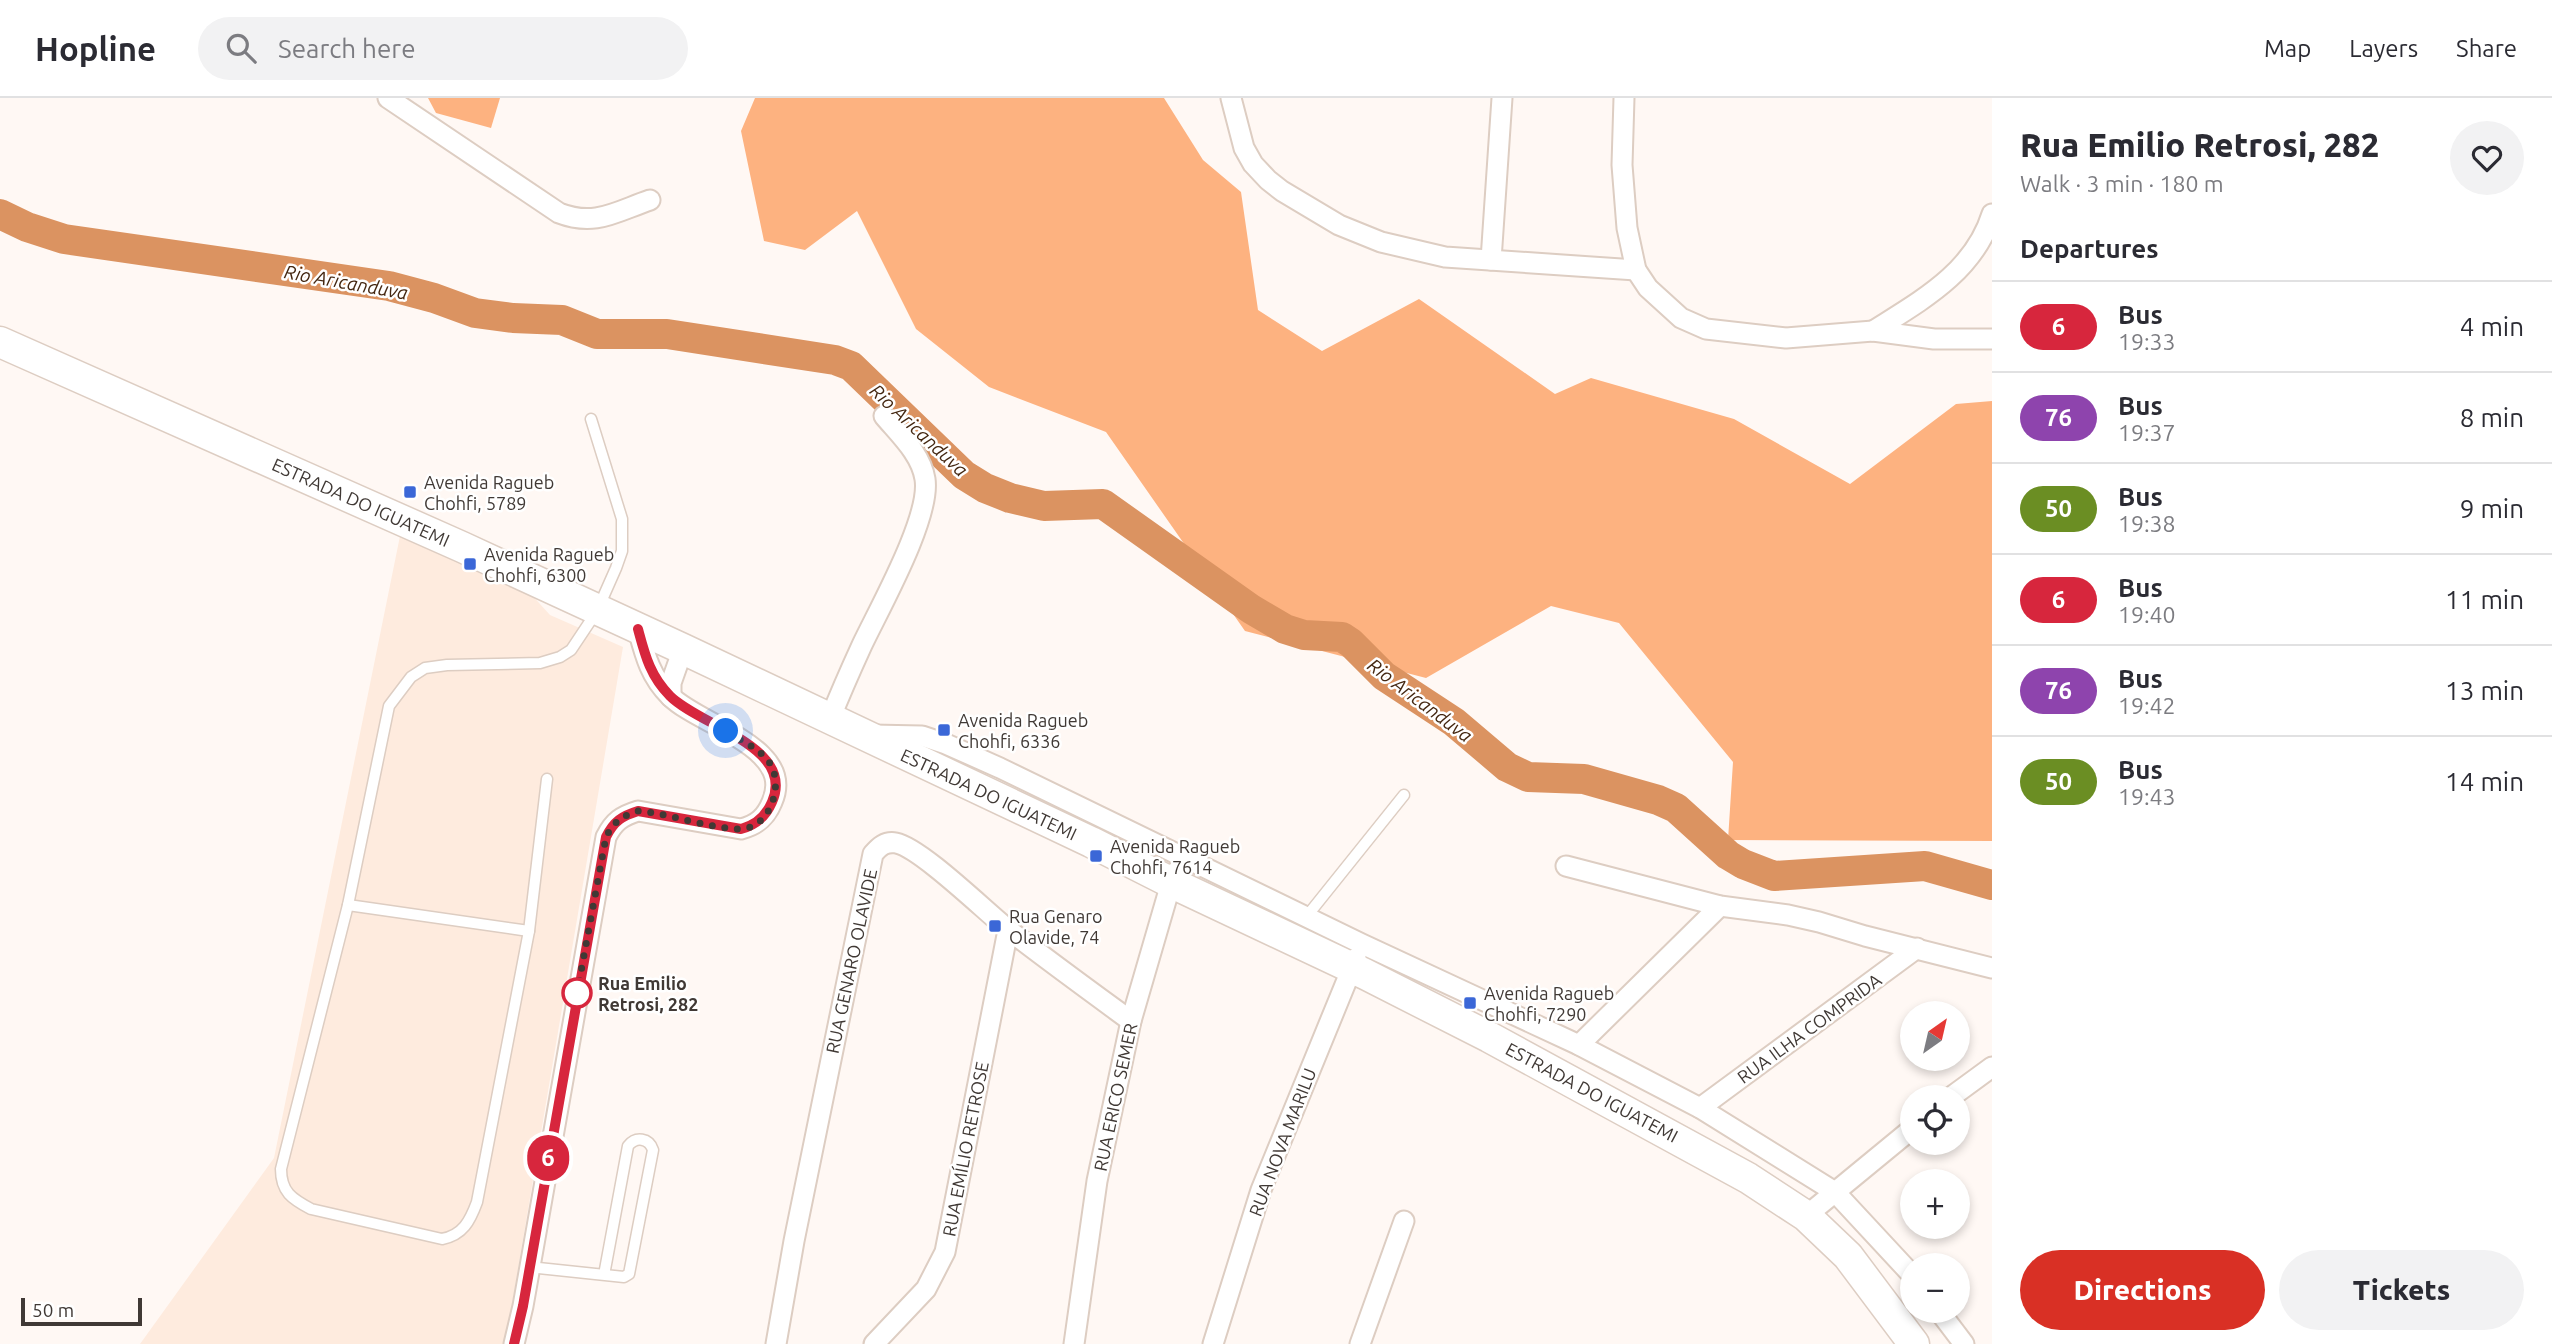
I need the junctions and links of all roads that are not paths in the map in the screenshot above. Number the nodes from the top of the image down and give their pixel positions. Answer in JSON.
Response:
{"nodes":[{"id":1,"x":388,"y":98,"type":"edge"},
{"id":2,"x":1231,"y":98,"type":"edge"},
{"id":3,"x":1502,"y":98,"type":"edge"},
{"id":4,"x":1624,"y":98,"type":"edge"},
{"id":5,"x":650,"y":200,"type":"dead end"},
{"id":6,"x":1992,"y":214,"type":"edge"},
{"id":7,"x":1491,"y":260,"type":"junction"},
{"id":8,"x":1636,"y":270,"type":"junction"},
{"id":9,"x":1873,"y":331,"type":"junction"},
{"id":10,"x":1992,"y":339,"type":"edge"},
{"id":11,"x":0,"y":342,"type":"edge"},
{"id":12,"x":884,"y":416,"type":"dead end"},
{"id":13,"x":591,"y":419,"type":"dead end"},
{"id":14,"x":597,"y":611,"type":"junction"},
{"id":15,"x":638,"y":629,"type":"junction"},
{"id":16,"x":682,"y":649,"type":"junction"},
{"id":17,"x":671,"y":697,"type":"junction"},
{"id":18,"x":830,"y":719,"type":"junction"},
{"id":19,"x":547,"y":779,"type":"dead end"},
{"id":20,"x":1404,"y":795,"type":"dead end"},
{"id":21,"x":1566,"y":866,"type":"dead end"},
{"id":22,"x":1175,"y":869,"type":"junction"},
{"id":23,"x":348,"y":905,"type":"junction"},
{"id":24,"x":1720,"y":906,"type":"junction"},
{"id":25,"x":1307,"y":916,"type":"junction"},
{"id":26,"x":1009,"y":930,"type":"junction"},
{"id":27,"x":529,"y":931,"type":"junction"},
{"id":28,"x":1917,"y":948,"type":"junction"},
{"id":29,"x":1357,"y":956,"type":"junction"},
{"id":30,"x":1992,"y":968,"type":"edge"},
{"id":31,"x":1131,"y":1021,"type":"junction"},
{"id":32,"x":1579,"y":1045,"type":"junction"},
{"id":33,"x":1992,"y":1067,"type":"edge"},
{"id":34,"x":1967,"y":1085,"type":"edge"},
{"id":35,"x":1700,"y":1108,"type":"junction"},
{"id":36,"x":1900,"y":1139,"type":"edge"},
{"id":37,"x":1835,"y":1192,"type":"junction"},
{"id":38,"x":1806,"y":1216,"type":"junction"},
{"id":39,"x":1404,"y":1222,"type":"dead end"},
{"id":40,"x":1900,"y":1262,"type":"edge"},
{"id":41,"x":529,"y":1268,"type":"junction"},
{"id":42,"x":604,"y":1275,"type":"junction"},
{"id":43,"x":1948,"y":1323,"type":"edge"},
{"id":44,"x":514,"y":1344,"type":"edge"},
{"id":45,"x":776,"y":1344,"type":"edge"},
{"id":46,"x":874,"y":1344,"type":"edge"},
{"id":47,"x":1074,"y":1344,"type":"edge"},
{"id":48,"x":1213,"y":1344,"type":"edge"},
{"id":49,"x":1360,"y":1344,"type":"edge"},
{"id":50,"x":1914,"y":1344,"type":"edge"},
{"id":51,"x":1964,"y":1344,"type":"edge"}],
"edges":[{"from":1,"to":5,"type":"street"},
{"from":2,"to":7,"type":"street"},
{"from":3,"to":7,"type":"street"},
{"from":4,"to":8,"type":"street"},
{"from":6,"to":9,"type":"street"},
{"from":7,"to":8,"type":"street"},
{"from":8,"to":9,"type":"street"},
{"from":9,"to":10,"type":"street"},
{"from":11,"to":14,"type":"main road","name":"ESTRADA DO IGUATEMI"},
{"from":12,"to":18,"type":"street"},
{"from":13,"to":14,"type":"lane"},
{"from":14,"to":15,"type":"main road","name":"ESTRADA DO IGUATEMI"},
{"from":14,"to":23,"type":"lane"},
{"from":15,"to":16,"type":"main road","name":"ESTRADA DO IGUATEMI"},
{"from":15,"to":17,"type":"street"},
{"from":16,"to":17,"type":"street"},
{"from":16,"to":18,"type":"main road","name":"ESTRADA DO IGUATEMI"},
{"from":17,"to":41,"type":"street"},
{"from":18,"to":22,"type":"main road","name":"ESTRADA DO IGUATEMI"},
{"from":19,"to":27,"type":"lane"},
{"from":20,"to":25,"type":"lane"},
{"from":21,"to":24,"type":"street"},
{"from":22,"to":25,"type":"street"},
{"from":22,"to":29,"type":"main road","name":"ESTRADA DO IGUATEMI"},
{"from":22,"to":31,"type":"street","name":"RUA ERICO SEMER"},
{"from":23,"to":27,"type":"lane"},
{"from":23,"to":27,"type":"lane"},
{"from":24,"to":28,"type":"street"},
{"from":24,"to":32,"type":"street"},
{"from":25,"to":29,"type":"street"},
{"from":26,"to":31,"type":"street","name":"RUA GENARO OLAVIDE"},
{"from":26,"to":45,"type":"street","name":"RUA GENARO OLAVIDE"},
{"from":26,"to":46,"type":"street","name":"RUA EMÍLIO RETROSE"},
{"from":28,"to":30,"type":"street"},
{"from":28,"to":35,"type":"street","name":"RUA ILHA COMPRIDA"},
{"from":29,"to":32,"type":"street"},
{"from":29,"to":38,"type":"main road","name":"ESTRADA DO IGUATEMI"},
{"from":29,"to":48,"type":"street","name":"RUA NOVA MARILU"},
{"from":31,"to":47,"type":"street","name":"RUA ERICO SEMER"},
{"from":32,"to":35,"type":"street"},
{"from":33,"to":34,"type":"street"},
{"from":35,"to":37,"type":"street"},
{"from":36,"to":37,"type":"street"},
{"from":37,"to":38,"type":"street"},
{"from":37,"to":40,"type":"street"},
{"from":38,"to":50,"type":"main road","name":"ESTRADA DO IGUATEMI"},
{"from":39,"to":49,"type":"street"},
{"from":41,"to":42,"type":"lane"},
{"from":41,"to":44,"type":"street"},
{"from":42,"to":42,"type":"lane"},
{"from":43,"to":51,"type":"street"}]}
